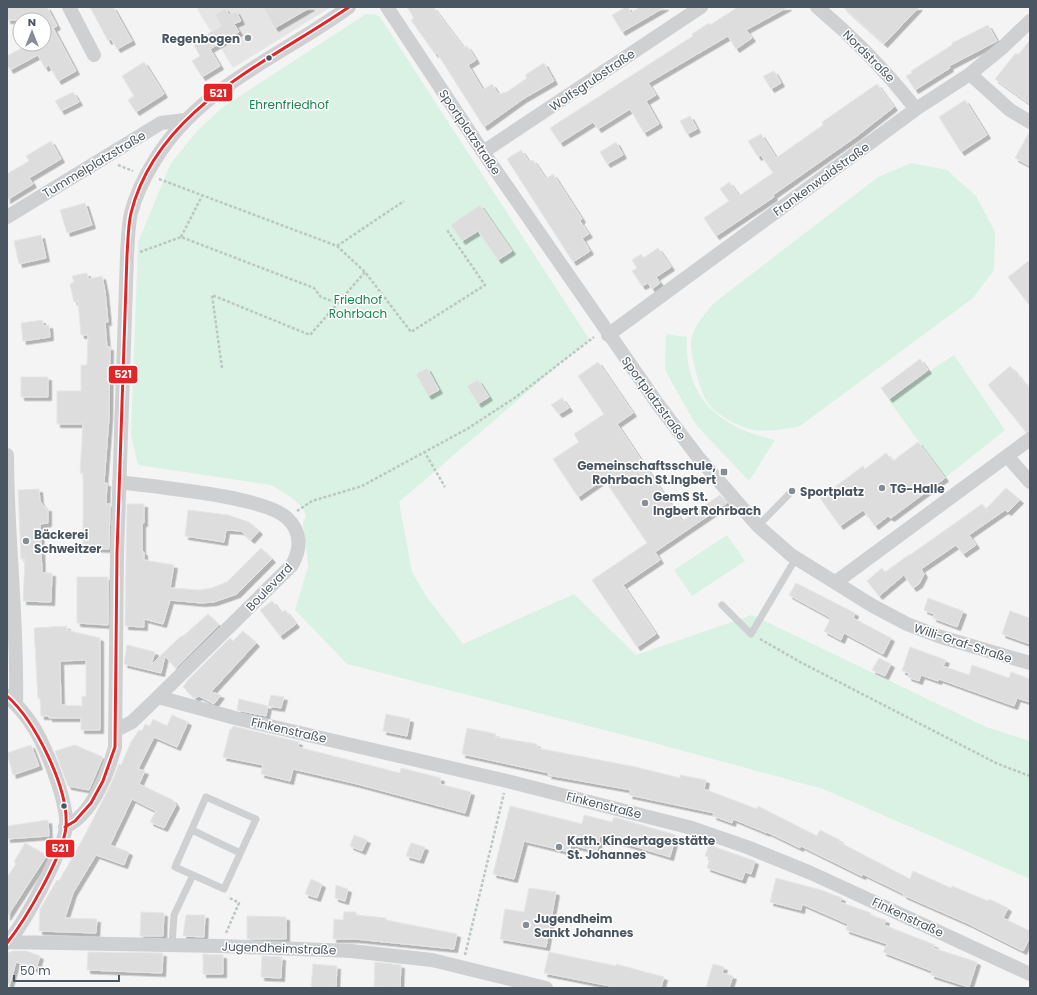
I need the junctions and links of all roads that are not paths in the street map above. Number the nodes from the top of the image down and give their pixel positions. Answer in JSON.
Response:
{"nodes":[{"id":1,"x":69,"y":7,"type":"edge"},
{"id":2,"x":349,"y":7,"type":"edge"},
{"id":3,"x":387,"y":7,"type":"edge"},
{"id":4,"x":700,"y":7,"type":"edge"},
{"id":5,"x":817,"y":7,"type":"edge"},
{"id":6,"x":1030,"y":20,"type":"edge"},
{"id":7,"x":94,"y":55,"type":"dead end"},
{"id":8,"x":970,"y":74,"type":"junction"},
{"id":9,"x":916,"y":109,"type":"junction"},
{"id":10,"x":184,"y":120,"type":"junction"},
{"id":11,"x":1030,"y":122,"type":"edge"},
{"id":12,"x":483,"y":152,"type":"junction"},
{"id":13,"x":7,"y":217,"type":"edge"},
{"id":14,"x":606,"y":332,"type":"junction"},
{"id":15,"x":1030,"y":439,"type":"edge"},
{"id":16,"x":7,"y":455,"type":"edge"},
{"id":17,"x":1008,"y":457,"type":"junction"},
{"id":18,"x":119,"y":482,"type":"junction"},
{"id":19,"x":1030,"y":482,"type":"edge"},
{"id":20,"x":792,"y":491,"type":"dead end"},
{"id":21,"x":758,"y":526,"type":"junction"},
{"id":22,"x":796,"y":558,"type":"junction"},
{"id":23,"x":836,"y":582,"type":"junction"},
{"id":24,"x":722,"y":605,"type":"dead end"},
{"id":25,"x":1030,"y":663,"type":"edge"},
{"id":26,"x":158,"y":697,"type":"junction"},
{"id":27,"x":12,"y":700,"type":"edge"},
{"id":28,"x":116,"y":730,"type":"junction"},
{"id":29,"x":66,"y":827,"type":"junction"},
{"id":30,"x":192,"y":830,"type":"junction"},
{"id":31,"x":240,"y":853,"type":"junction"},
{"id":32,"x":193,"y":875,"type":"junction"},
{"id":33,"x":8,"y":943,"type":"edge"},
{"id":34,"x":172,"y":945,"type":"junction"},
{"id":35,"x":1030,"y":974,"type":"edge"},
{"id":36,"x":546,"y":988,"type":"edge"}],
"edges":[{"from":1,"to":7,"type":"street"},
{"from":2,"to":10,"type":"street"},
{"from":3,"to":12,"type":"street","name":"Sportplatzstraße"},
{"from":4,"to":12,"type":"street","name":"Wolfsgrubstraße"},
{"from":5,"to":9,"type":"street","name":"Nordstraße"},
{"from":6,"to":8,"type":"street","name":"Frankenwaldstraße"},
{"from":8,"to":9,"type":"street","name":"Frankenwaldstraße"},
{"from":8,"to":11,"type":"street"},
{"from":9,"to":14,"type":"street","name":"Frankenwaldstraße"},
{"from":10,"to":13,"type":"street","name":"Tummelplatzstraße"},
{"from":10,"to":18,"type":"street"},
{"from":12,"to":14,"type":"street","name":"Sportplatzstraße"},
{"from":14,"to":21,"type":"street","name":"Sportplatzstraße"},
{"from":15,"to":17,"type":"street"},
{"from":16,"to":27,"type":"street"},
{"from":17,"to":19,"type":"street"},
{"from":17,"to":23,"type":"street"},
{"from":18,"to":26,"type":"street","name":"Boulevard"},
{"from":18,"to":28,"type":"street"},
{"from":20,"to":21,"type":"lane"},
{"from":21,"to":22,"type":"street","name":"Sportplatzstraße"},
{"from":22,"to":23,"type":"street","name":"Sportplatzstraße"},
{"from":22,"to":24,"type":"lane"},
{"from":23,"to":25,"type":"street","name":"Willi-Graf-Straße"},
{"from":26,"to":28,"type":"street","name":"Boulevard"},
{"from":26,"to":35,"type":"street","name":"Finkenstraße"},
{"from":27,"to":29,"type":"street"},
{"from":28,"to":29,"type":"street"},
{"from":29,"to":33,"type":"street"},
{"from":30,"to":31,"type":"lane"},
{"from":30,"to":31,"type":"lane"},
{"from":30,"to":32,"type":"lane"},
{"from":31,"to":32,"type":"lane"},
{"from":32,"to":34,"type":"lane"},
{"from":33,"to":34,"type":"street","name":"Jugendheimstraße"},
{"from":34,"to":36,"type":"street","name":"Jugendheimstraße"}]}
